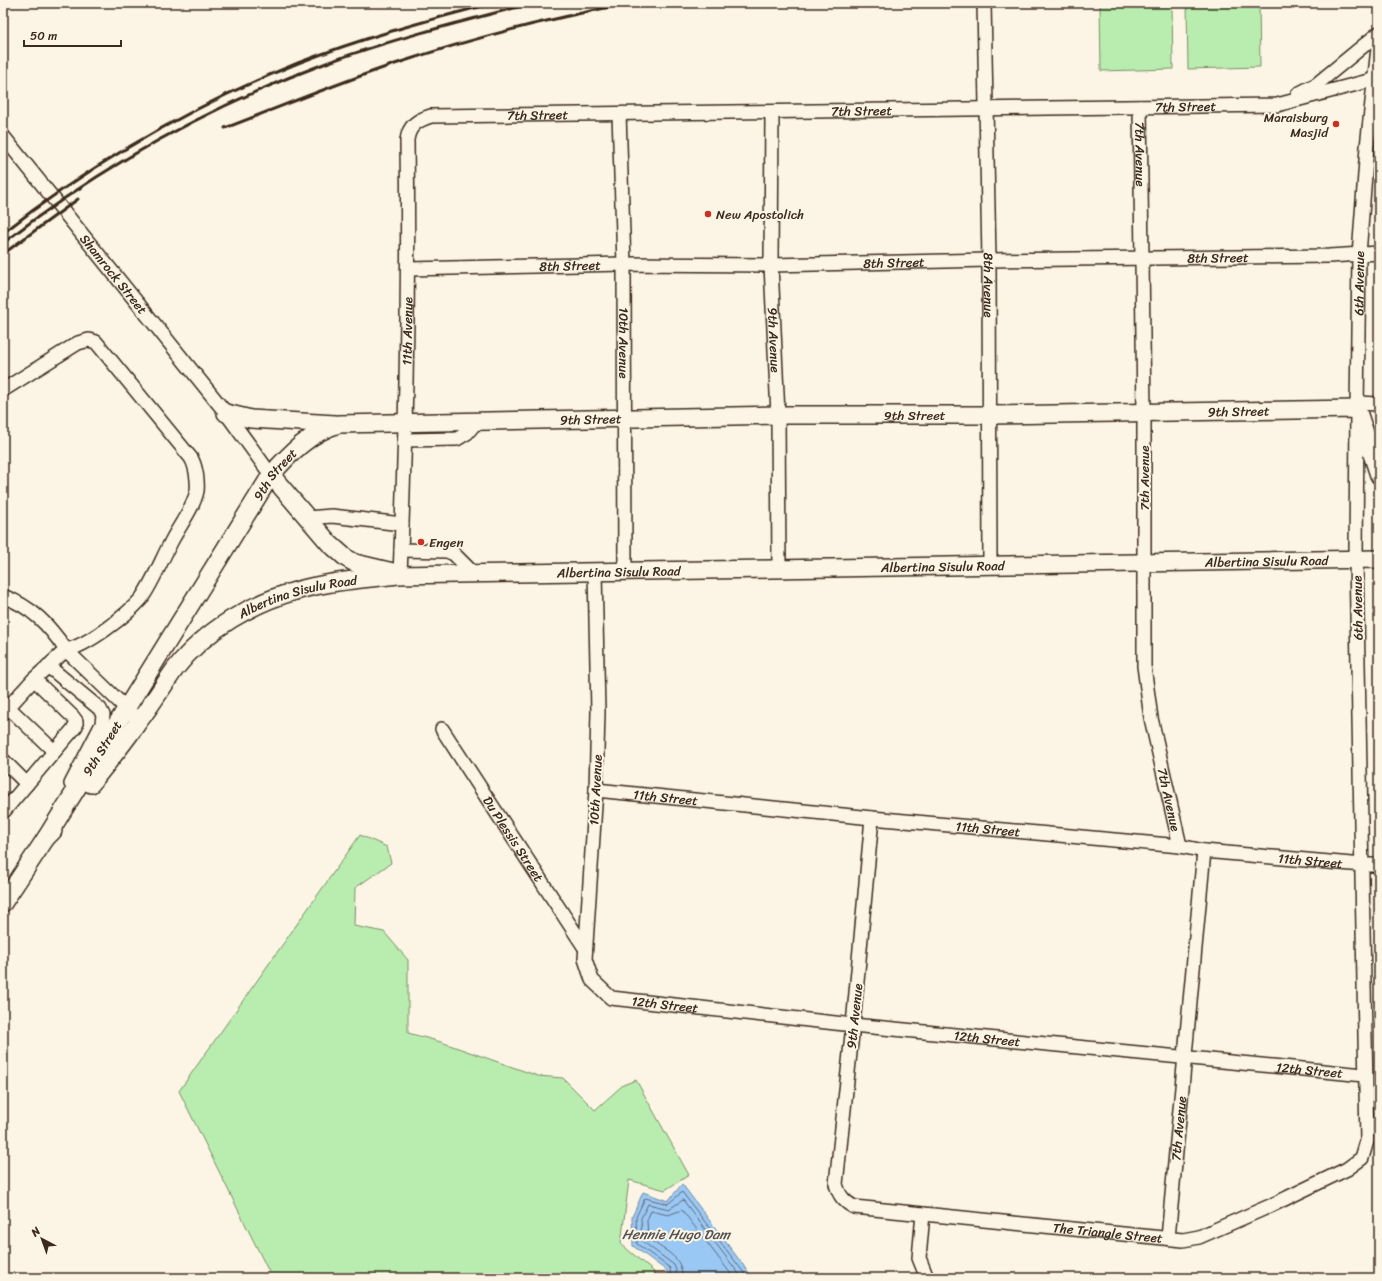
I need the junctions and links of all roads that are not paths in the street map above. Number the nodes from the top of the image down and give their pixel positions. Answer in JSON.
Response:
{"nodes":[{"id":1,"x":984,"y":3,"type":"edge"},
{"id":2,"x":1379,"y":32,"type":"edge"},
{"id":3,"x":1379,"y":39,"type":"edge"},
{"id":4,"x":1376,"y":79,"type":"junction"},
{"id":5,"x":1277,"y":105,"type":"junction"},
{"id":6,"x":1140,"y":107,"type":"junction"},
{"id":7,"x":985,"y":109,"type":"junction"},
{"id":8,"x":772,"y":112,"type":"junction"},
{"id":9,"x":619,"y":114,"type":"junction"},
{"id":10,"x":447,"y":116,"type":"joint"},
{"id":11,"x":3,"y":136,"type":"edge"},
{"id":12,"x":1379,"y":253,"type":"edge"},
{"id":13,"x":1359,"y":255,"type":"junction"},
{"id":14,"x":1142,"y":258,"type":"junction"},
{"id":15,"x":989,"y":260,"type":"junction"},
{"id":16,"x":624,"y":264,"type":"junction"},
{"id":17,"x":771,"y":266,"type":"junction"},
{"id":18,"x":408,"y":269,"type":"junction"},
{"id":19,"x":3,"y":390,"type":"edge"},
{"id":20,"x":1379,"y":404,"type":"edge"},
{"id":21,"x":1357,"y":406,"type":"junction"},
{"id":22,"x":226,"y":413,"type":"junction"},
{"id":23,"x":1144,"y":413,"type":"junction"},
{"id":24,"x":990,"y":414,"type":"junction"},
{"id":25,"x":778,"y":416,"type":"junction"},
{"id":26,"x":624,"y":419,"type":"junction"},
{"id":27,"x":477,"y":420,"type":"junction"},
{"id":28,"x":406,"y":422,"type":"junction"},
{"id":29,"x":339,"y":424,"type":"junction"},
{"id":30,"x":406,"y":440,"type":"junction"},
{"id":31,"x":271,"y":475,"type":"junction"},
{"id":32,"x":1379,"y":475,"type":"edge"},
{"id":33,"x":307,"y":518,"type":"junction"},
{"id":34,"x":402,"y":524,"type":"junction"},
{"id":35,"x":401,"y":550,"type":"junction"},
{"id":36,"x":1356,"y":559,"type":"junction"},
{"id":37,"x":1379,"y":559,"type":"edge"},
{"id":38,"x":1144,"y":563,"type":"junction"},
{"id":39,"x":990,"y":566,"type":"junction"},
{"id":40,"x":779,"y":569,"type":"junction"},
{"id":41,"x":625,"y":571,"type":"junction"},
{"id":42,"x":595,"y":572,"type":"junction"},
{"id":43,"x":474,"y":574,"type":"junction"},
{"id":44,"x":399,"y":575,"type":"junction"},
{"id":45,"x":3,"y":596,"type":"edge"},
{"id":46,"x":66,"y":650,"type":"junction"},
{"id":47,"x":48,"y":666,"type":"junction"},
{"id":48,"x":34,"y":679,"type":"junction"},
{"id":49,"x":127,"y":709,"type":"junction"},
{"id":50,"x":6,"y":710,"type":"edge"},
{"id":51,"x":138,"y":722,"type":"junction"},
{"id":52,"x":442,"y":729,"type":"dead end"},
{"id":53,"x":54,"y":751,"type":"junction"},
{"id":54,"x":3,"y":760,"type":"edge"},
{"id":55,"x":27,"y":784,"type":"junction"},
{"id":56,"x":596,"y":790,"type":"junction"},
{"id":57,"x":4,"y":811,"type":"dead end"},
{"id":58,"x":872,"y":818,"type":"junction"},
{"id":59,"x":44,"y":842,"type":"junction"},
{"id":60,"x":1180,"y":846,"type":"junction"},
{"id":61,"x":1204,"y":851,"type":"junction"},
{"id":62,"x":1362,"y":865,"type":"junction"},
{"id":63,"x":1379,"y":865,"type":"edge"},
{"id":64,"x":3,"y":903,"type":"edge"},
{"id":65,"x":585,"y":948,"type":"junction"},
{"id":66,"x":611,"y":998,"type":"joint"},
{"id":67,"x":853,"y":1025,"type":"junction"},
{"id":68,"x":1186,"y":1057,"type":"junction"},
{"id":69,"x":1364,"y":1075,"type":"junction"},
{"id":70,"x":1347,"y":1169,"type":"joint"},
{"id":71,"x":854,"y":1206,"type":"joint"},
{"id":72,"x":923,"y":1214,"type":"junction"},
{"id":73,"x":1168,"y":1238,"type":"junction"},
{"id":74,"x":927,"y":1278,"type":"edge"}],
"edges":[{"from":1,"to":7,"type":"street","name":"8th Avenue"},
{"from":2,"to":5,"type":"street","name":"7th Street"},
{"from":3,"to":4,"type":"street","name":"6th Avenue"},
{"from":4,"to":5,"type":"street","name":"7th Street"},
{"from":4,"to":13,"type":"street","name":"6th Avenue"},
{"from":5,"to":6,"type":"street","name":"7th Street"},
{"from":6,"to":7,"type":"street","name":"7th Street"},
{"from":6,"to":14,"type":"street","name":"7th Avenue"},
{"from":7,"to":8,"type":"street","name":"7th Street"},
{"from":7,"to":15,"type":"street","name":"8th Avenue"},
{"from":8,"to":9,"type":"street","name":"7th Street"},
{"from":8,"to":17,"type":"street","name":"9th Avenue"},
{"from":9,"to":10,"type":"street","name":"7th Street"},
{"from":9,"to":16,"type":"street","name":"10th Avenue"},
{"from":10,"to":18,"type":"street","name":"11th Avenue"},
{"from":11,"to":22,"type":"street","name":"Shamrock Street"},
{"from":12,"to":13,"type":"street","name":"8th Street"},
{"from":13,"to":14,"type":"street","name":"8th Street"},
{"from":13,"to":21,"type":"street","name":"6th Avenue"},
{"from":14,"to":15,"type":"street","name":"8th Street"},
{"from":14,"to":23,"type":"street","name":"7th Avenue"},
{"from":15,"to":17,"type":"street","name":"8th Street"},
{"from":15,"to":24,"type":"street","name":"8th Avenue"},
{"from":16,"to":17,"type":"street","name":"8th Street"},
{"from":16,"to":18,"type":"street","name":"8th Street"},
{"from":16,"to":26,"type":"street","name":"10th Avenue"},
{"from":17,"to":25,"type":"street","name":"9th Avenue"},
{"from":18,"to":28,"type":"street","name":"11th Avenue"},
{"from":19,"to":46,"type":"street"},
{"from":20,"to":21,"type":"street"},
{"from":21,"to":23,"type":"main road","name":"9th Street"},
{"from":21,"to":32,"type":"main road"},
{"from":21,"to":36,"type":"street","name":"6th Avenue"},
{"from":22,"to":29,"type":"main road"},
{"from":22,"to":31,"type":"street","name":"Shamrock Street"},
{"from":23,"to":24,"type":"main road","name":"9th Street"},
{"from":23,"to":38,"type":"street","name":"7th Avenue"},
{"from":24,"to":25,"type":"main road","name":"9th Street"},
{"from":24,"to":39,"type":"street","name":"8th Avenue"},
{"from":25,"to":26,"type":"main road","name":"9th Street"},
{"from":25,"to":40,"type":"street","name":"9th Avenue"},
{"from":26,"to":27,"type":"main road","name":"9th Street"},
{"from":26,"to":41,"type":"street","name":"10th Avenue"},
{"from":27,"to":28,"type":"main road","name":"9th Street"},
{"from":27,"to":30,"type":"street"},
{"from":28,"to":29,"type":"main road","name":"9th Street"},
{"from":28,"to":30,"type":"street","name":"11th Avenue"},
{"from":29,"to":31,"type":"main road","name":"9th Street"},
{"from":30,"to":34,"type":"street","name":"11th Avenue"},
{"from":31,"to":33,"type":"main road"},
{"from":31,"to":49,"type":"main road","name":"9th Street"},
{"from":33,"to":34,"type":"street"},
{"from":33,"to":44,"type":"main road"},
{"from":34,"to":35,"type":"street","name":"11th Avenue"},
{"from":35,"to":43,"type":"street"},
{"from":35,"to":44,"type":"street","name":"11th Avenue"},
{"from":36,"to":37,"type":"main road","name":"Albertina Sisulu Road"},
{"from":36,"to":38,"type":"main road","name":"Albertina Sisulu Road"},
{"from":36,"to":62,"type":"street","name":"6th Avenue"},
{"from":38,"to":39,"type":"main road","name":"Albertina Sisulu Road"},
{"from":38,"to":60,"type":"street","name":"7th Avenue"},
{"from":39,"to":40,"type":"main road","name":"Albertina Sisulu Road"},
{"from":40,"to":41,"type":"main road","name":"Albertina Sisulu Road"},
{"from":41,"to":42,"type":"main road","name":"Albertina Sisulu Road"},
{"from":42,"to":43,"type":"main road","name":"Albertina Sisulu Road"},
{"from":42,"to":56,"type":"street","name":"10th Avenue"},
{"from":43,"to":44,"type":"main road","name":"Albertina Sisulu Road"},
{"from":44,"to":51,"type":"main road","name":"Albertina Sisulu Road"},
{"from":45,"to":46,"type":"street"},
{"from":46,"to":47,"type":"street"},
{"from":46,"to":49,"type":"street"},
{"from":47,"to":48,"type":"street"},
{"from":47,"to":59,"type":"street"},
{"from":48,"to":50,"type":"street"},
{"from":48,"to":53,"type":"street"},
{"from":49,"to":51,"type":"street"},
{"from":49,"to":59,"type":"main road","name":"9th Street"},
{"from":50,"to":53,"type":"street"},
{"from":51,"to":59,"type":"main road","name":"Albertina Sisulu Road"},
{"from":52,"to":65,"type":"street","name":"Du Plessis Street"},
{"from":53,"to":55,"type":"street"},
{"from":54,"to":55,"type":"street"},
{"from":55,"to":57,"type":"street"},
{"from":56,"to":58,"type":"street","name":"11th Street"},
{"from":56,"to":65,"type":"street","name":"10th Avenue"},
{"from":58,"to":60,"type":"street","name":"11th Street"},
{"from":58,"to":67,"type":"street","name":"9th Avenue"},
{"from":59,"to":64,"type":"main road","name":"Albertina Sisulu Road"},
{"from":60,"to":61,"type":"street","name":"11th Street"},
{"from":61,"to":62,"type":"street","name":"11th Street"},
{"from":61,"to":68,"type":"street","name":"7th Avenue"},
{"from":62,"to":63,"type":"street","name":"11th Street"},
{"from":62,"to":69,"type":"street","name":"6th Avenue"},
{"from":65,"to":66,"type":"street","name":"10th Avenue"},
{"from":66,"to":67,"type":"street","name":"12th Street"},
{"from":67,"to":68,"type":"street","name":"12th Street"},
{"from":67,"to":71,"type":"street","name":"9th Avenue"},
{"from":68,"to":69,"type":"street","name":"12th Street"},
{"from":68,"to":73,"type":"street","name":"7th Avenue"},
{"from":69,"to":70,"type":"street","name":"6th Avenue"},
{"from":70,"to":73,"type":"street","name":"The Triangle Street"},
{"from":71,"to":72,"type":"street","name":"The Triangle Street"},
{"from":72,"to":73,"type":"street","name":"The Triangle Street"},
{"from":72,"to":74,"type":"street"}]}
